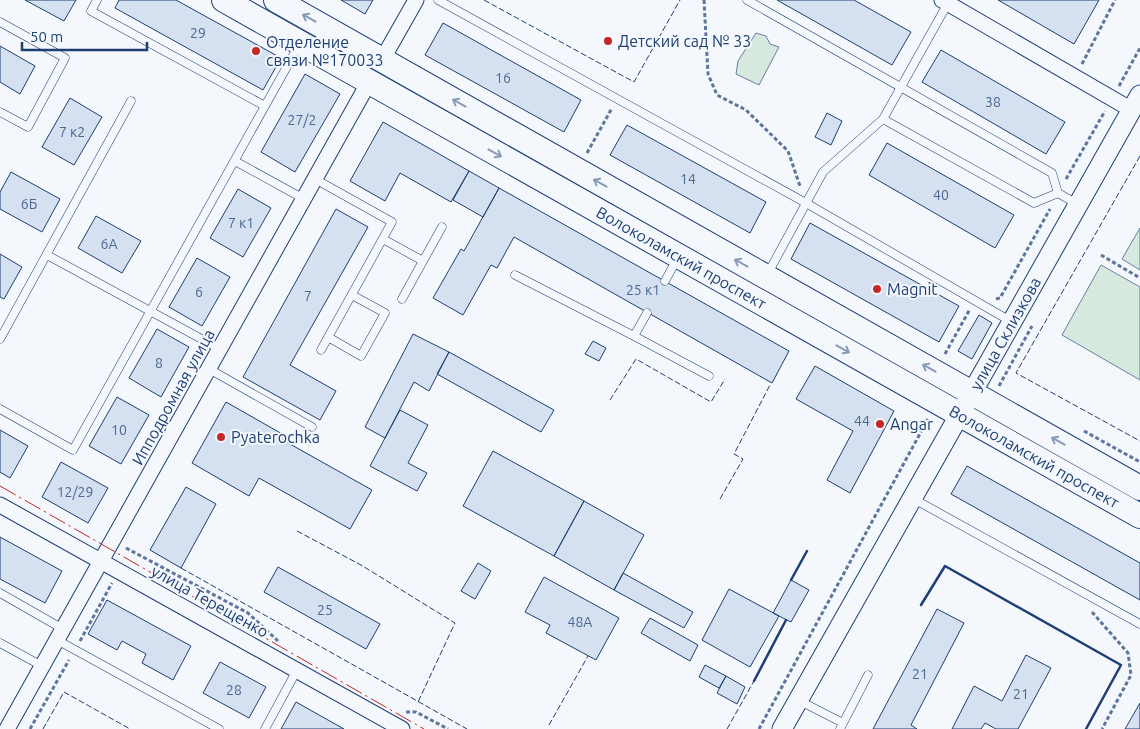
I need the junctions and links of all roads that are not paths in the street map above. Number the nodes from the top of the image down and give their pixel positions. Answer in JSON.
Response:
{"nodes":[{"id":1,"x":98,"y":0,"type":"edge"},
{"id":2,"x":224,"y":0,"type":"edge"},
{"id":3,"x":276,"y":0,"type":"edge"},
{"id":4,"x":416,"y":0,"type":"edge"},
{"id":5,"x":438,"y":0,"type":"edge"},
{"id":6,"x":747,"y":0,"type":"edge"},
{"id":7,"x":945,"y":2,"type":"edge"},
{"id":8,"x":0,"y":22,"type":"edge"},
{"id":9,"x":300,"y":43,"type":"junction"},
{"id":10,"x":382,"y":60,"type":"junction"},
{"id":11,"x":369,"y":82,"type":"junction"},
{"id":12,"x":901,"y":87,"type":"junction"},
{"id":13,"x":1138,"y":100,"type":"edge"},
{"id":14,"x":131,"y":101,"type":"dead end"},
{"id":15,"x":265,"y":106,"type":"junction"},
{"id":16,"x":0,"y":112,"type":"edge"},
{"id":17,"x":884,"y":118,"type":"junction"},
{"id":18,"x":234,"y":161,"type":"junction"},
{"id":19,"x":315,"y":179,"type":"junction"},
{"id":20,"x":1058,"y":193,"type":"junction"},
{"id":21,"x":304,"y":199,"type":"junction"},
{"id":22,"x":806,"y":203,"type":"junction"},
{"id":23,"x":1078,"y":205,"type":"junction"},
{"id":24,"x":442,"y":227,"type":"dead end"},
{"id":25,"x":383,"y":239,"type":"junction"},
{"id":26,"x":47,"y":254,"type":"junction"},
{"id":27,"x":679,"y":256,"type":"junction"},
{"id":28,"x":423,"y":261,"type":"junction"},
{"id":29,"x":515,"y":276,"type":"dead end"},
{"id":30,"x":766,"y":277,"type":"junction"},
{"id":31,"x":665,"y":281,"type":"dead end"},
{"id":32,"x":352,"y":295,"type":"junction"},
{"id":33,"x":402,"y":299,"type":"dead end"},
{"id":34,"x":151,"y":311,"type":"junction"},
{"id":35,"x":647,"y":312,"type":"dead end"},
{"id":36,"x":1013,"y":322,"type":"junction"},
{"id":37,"x":634,"y":336,"type":"junction"},
{"id":38,"x":328,"y":338,"type":"junction"},
{"id":39,"x":0,"y":339,"type":"edge"},
{"id":40,"x":220,"y":349,"type":"junction"},
{"id":41,"x":322,"y":350,"type":"dead end"},
{"id":42,"x":209,"y":369,"type":"junction"},
{"id":43,"x":709,"y":376,"type":"dead end"},
{"id":44,"x":971,"y":392,"type":"junction"},
{"id":45,"x":0,"y":409,"type":"edge"},
{"id":46,"x":959,"y":414,"type":"junction"},
{"id":47,"x":312,"y":427,"type":"dead end"},
{"id":48,"x":1140,"y":488,"type":"edge"},
{"id":49,"x":912,"y":498,"type":"junction"},
{"id":50,"x":0,"y":506,"type":"edge"},
{"id":51,"x":1140,"y":516,"type":"edge"},
{"id":52,"x":101,"y":561,"type":"junction"},
{"id":53,"x":0,"y":593,"type":"edge"},
{"id":54,"x":1140,"y":624,"type":"edge"},
{"id":55,"x":60,"y":635,"type":"junction"},
{"id":56,"x":0,"y":643,"type":"edge"},
{"id":57,"x":42,"y":666,"type":"junction"},
{"id":58,"x":297,"y":670,"type":"junction"},
{"id":59,"x":868,"y":675,"type":"dead end"},
{"id":60,"x":798,"y":700,"type":"junction"},
{"id":61,"x":841,"y":726,"type":"edge"},
{"id":62,"x":7,"y":729,"type":"edge"},
{"id":63,"x":219,"y":729,"type":"edge"},
{"id":64,"x":265,"y":729,"type":"edge"},
{"id":65,"x":402,"y":729,"type":"edge"},
{"id":66,"x":782,"y":729,"type":"edge"}],
"edges":[{"from":1,"to":15,"type":"lane"},
{"from":2,"to":9,"type":"main road","name":"Волоколамский проспект"},
{"from":10,"to":3,"type":"main road","name":"Волоколамский проспект","one_way":true},
{"from":4,"to":10,"type":"street"},
{"from":5,"to":22,"type":"lane"},
{"from":6,"to":12,"type":"lane"},
{"from":7,"to":12,"type":"lane"},
{"from":7,"to":13,"type":"street"},
{"from":8,"to":16,"type":"lane"},
{"from":9,"to":11,"type":"main road","name":"Волоколамский проспект"},
{"from":9,"to":15,"type":"lane"},
{"from":30,"to":10,"type":"main road","name":"Волоколамский проспект","one_way":true},
{"from":11,"to":19,"type":"street","name":"Ипподромная улица"},
{"from":11,"to":27,"type":"main road","name":"Волоколамский проспект","one_way":true},
{"from":12,"to":17,"type":"lane"},
{"from":12,"to":20,"type":"lane"},
{"from":13,"to":23,"type":"street","name":"улица Склизкова"},
{"from":14,"to":26,"type":"lane"},
{"from":15,"to":18,"type":"lane"},
{"from":17,"to":20,"type":"lane"},
{"from":17,"to":22,"type":"lane"},
{"from":18,"to":21,"type":"lane"},
{"from":18,"to":34,"type":"lane"},
{"from":19,"to":21,"type":"street","name":"Ипподромная улица"},
{"from":19,"to":25,"type":"lane"},
{"from":20,"to":23,"type":"lane"},
{"from":21,"to":40,"type":"street","name":"Ипподромная улица"},
{"from":22,"to":30,"type":"lane"},
{"from":22,"to":36,"type":"lane"},
{"from":23,"to":36,"type":"street","name":"улица Склизкова"},
{"from":24,"to":28,"type":"lane"},
{"from":25,"to":28,"type":"lane"},
{"from":25,"to":32,"type":"lane"},
{"from":26,"to":34,"type":"lane"},
{"from":26,"to":39,"type":"lane"},
{"from":27,"to":31,"type":"lane"},
{"from":27,"to":46,"type":"main road","name":"Волоколамский проспект","one_way":true},
{"from":28,"to":33,"type":"lane"},
{"from":29,"to":37,"type":"lane"},
{"from":44,"to":30,"type":"main road","name":"Волоколамский проспект","one_way":true},
{"from":32,"to":38,"type":"lane"},
{"from":32,"to":38,"type":"lane"},
{"from":34,"to":40,"type":"lane"},
{"from":34,"to":45,"type":"lane"},
{"from":35,"to":37,"type":"lane"},
{"from":36,"to":44,"type":"street","name":"улица Склизкова"},
{"from":37,"to":43,"type":"lane"},
{"from":38,"to":41,"type":"lane"},
{"from":40,"to":42,"type":"street","name":"Ипподромная улица"},
{"from":42,"to":47,"type":"lane"},
{"from":42,"to":52,"type":"street","name":"Ипподромная улица"},
{"from":44,"to":46,"type":"street","name":"улица Склизкова"},
{"from":48,"to":44,"type":"main road","name":"Волоколамский проспект","one_way":true},
{"from":46,"to":49,"type":"street","name":"улица Склизкова"},
{"from":46,"to":51,"type":"main road","name":"Волоколамский проспект"},
{"from":49,"to":54,"type":"lane"},
{"from":49,"to":60,"type":"street","name":"улица Склизкова"},
{"from":50,"to":52,"type":"street","name":"улица Терещенко"},
{"from":52,"to":55,"type":"street","name":"Ипподромная улица"},
{"from":52,"to":58,"type":"street","name":"улица Терещенко"},
{"from":53,"to":55,"type":"lane"},
{"from":55,"to":57,"type":"street","name":"Ипподромная улица"},
{"from":55,"to":63,"type":"lane"},
{"from":56,"to":57,"type":"lane"},
{"from":57,"to":62,"type":"street","name":"Ипподромная улица"},
{"from":58,"to":64,"type":"lane"},
{"from":58,"to":65,"type":"street","name":"улица Терещенко"},
{"from":59,"to":61,"type":"lane"},
{"from":60,"to":61,"type":"lane"},
{"from":60,"to":66,"type":"street","name":"улица Склизкова"}]}
